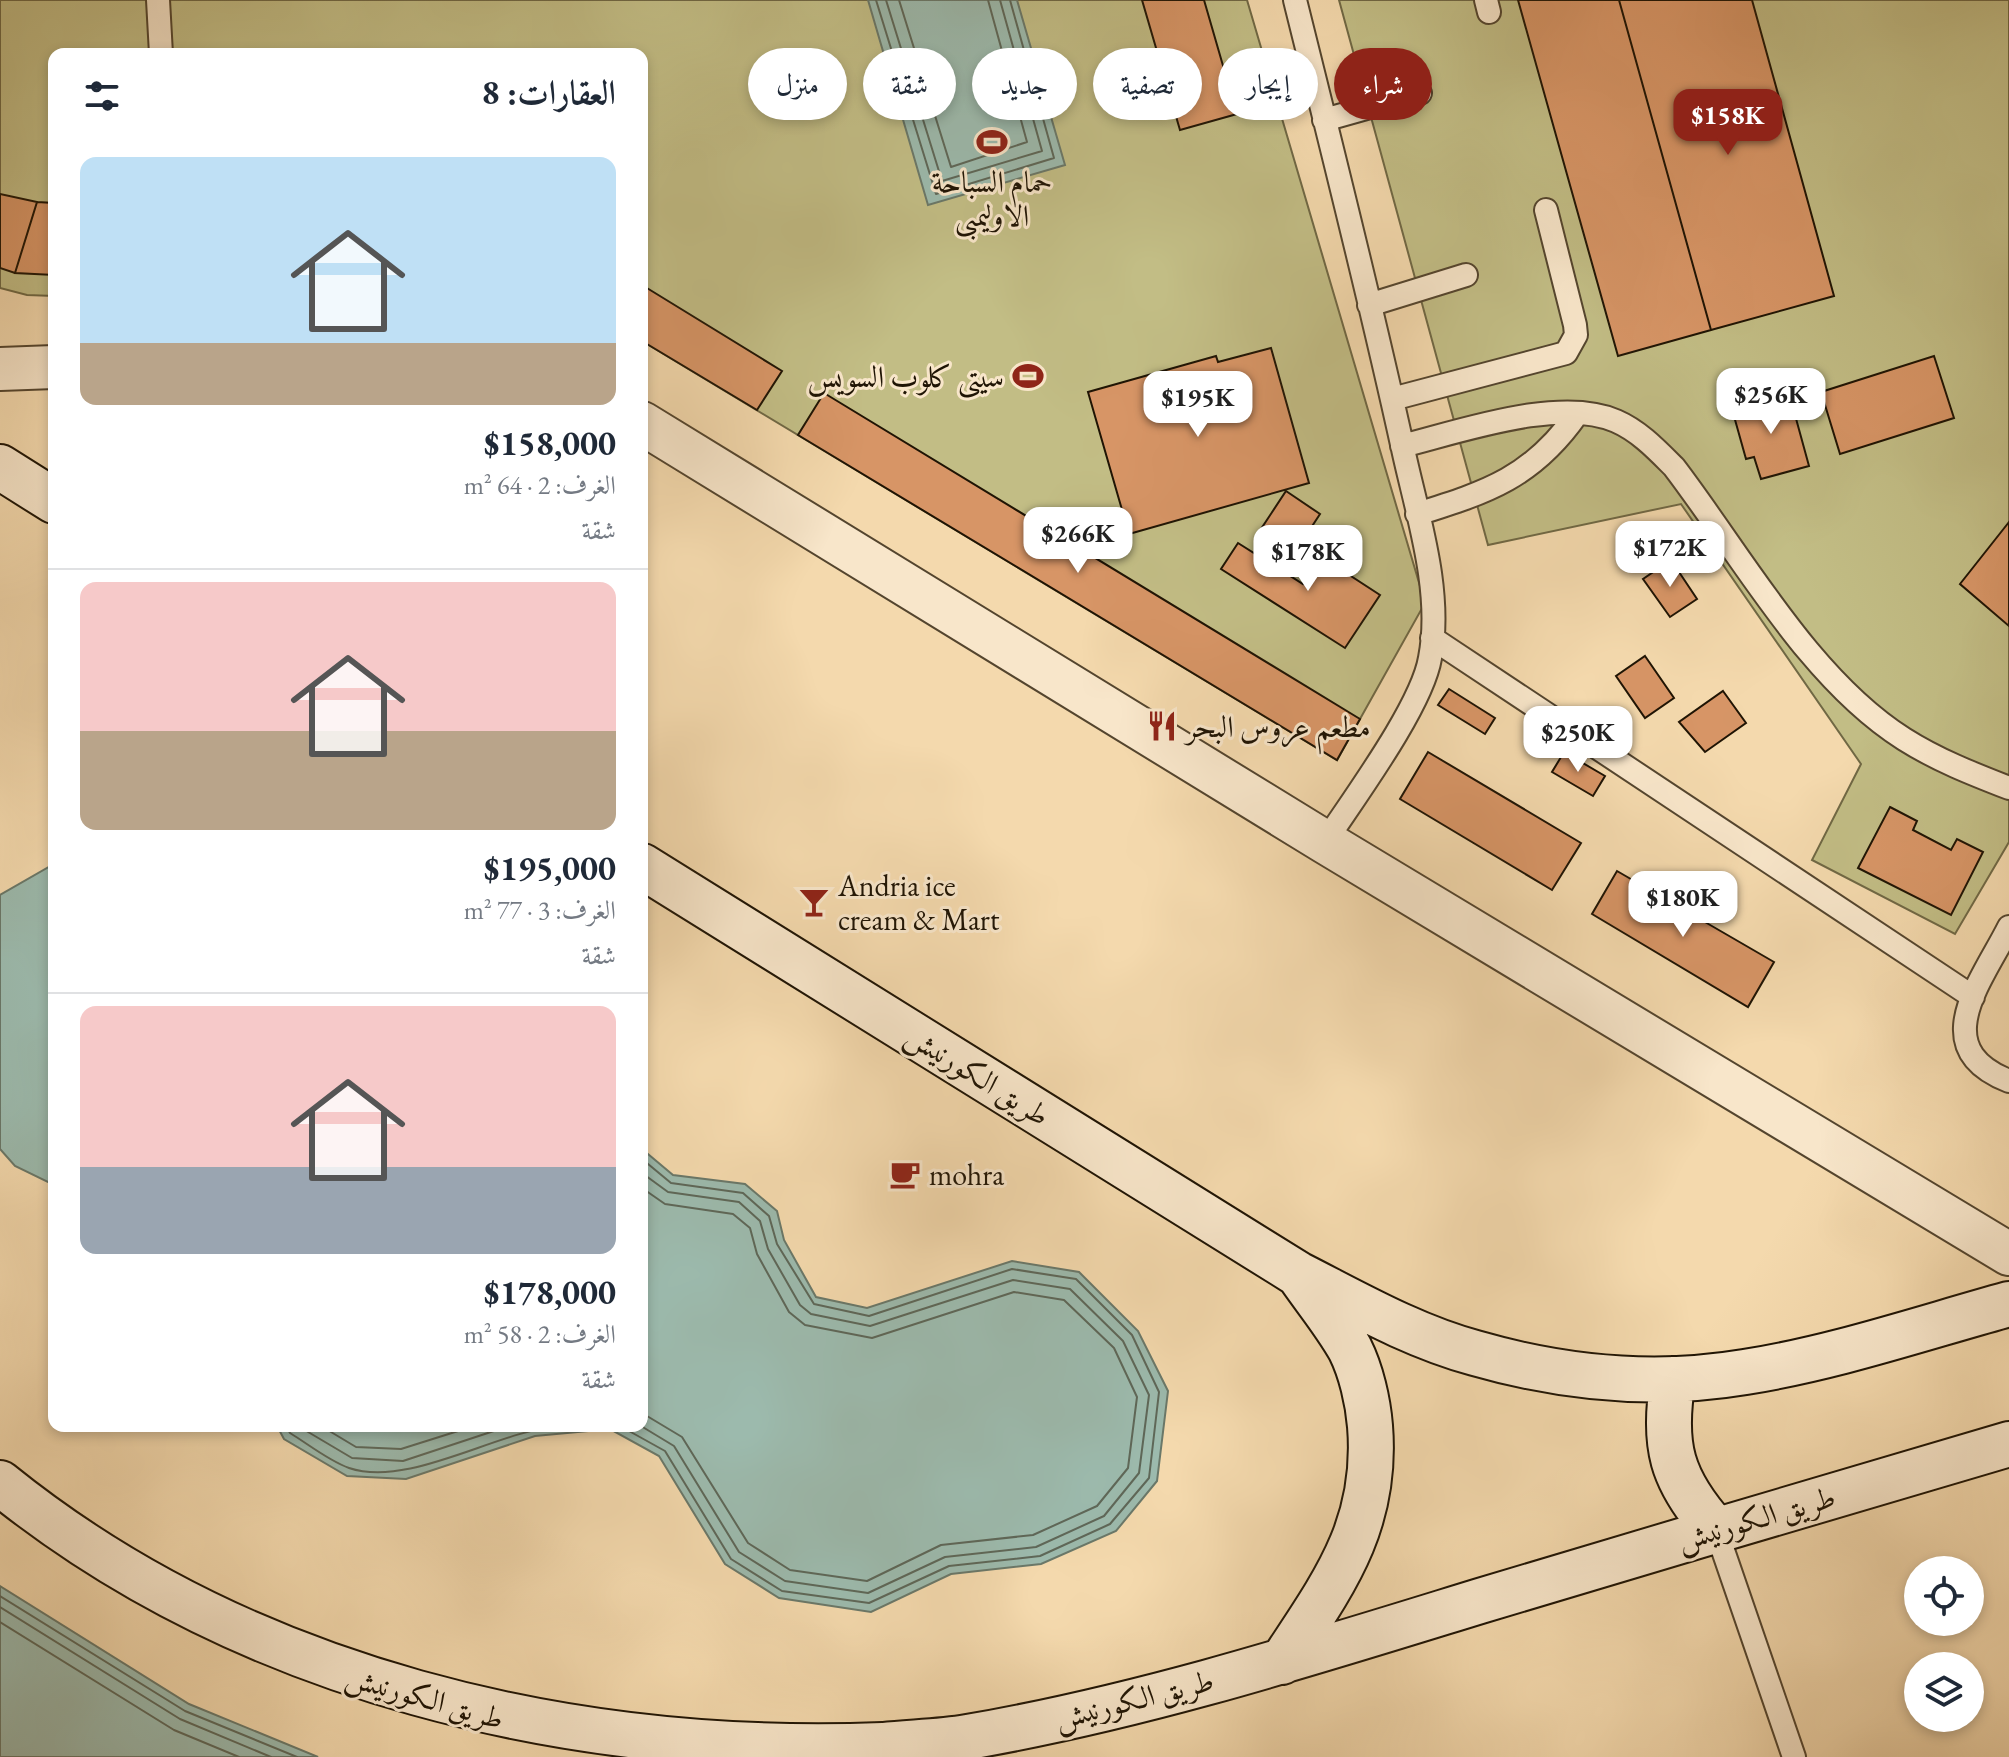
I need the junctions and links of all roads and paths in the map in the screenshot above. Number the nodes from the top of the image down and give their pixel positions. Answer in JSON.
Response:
{"nodes":[{"id":1,"x":158,"y":0,"type":"edge"},
{"id":2,"x":1295,"y":0,"type":"edge"},
{"id":3,"x":161,"y":48,"type":"edge"},
{"id":4,"x":1334,"y":117,"type":"edge"},
{"id":5,"x":1324,"y":120,"type":"junction"},
{"id":6,"x":1546,"y":210,"type":"dead end"},
{"id":7,"x":1466,"y":275,"type":"dead end"},
{"id":8,"x":1369,"y":305,"type":"junction"},
{"id":9,"x":48,"y":367,"type":"edge"},
{"id":10,"x":0,"y":369,"type":"edge"},
{"id":11,"x":1392,"y":399,"type":"junction"},
{"id":12,"x":1577,"y":414,"type":"junction"},
{"id":13,"x":648,"y":427,"type":"edge"},
{"id":14,"x":1402,"y":446,"type":"junction"},
{"id":15,"x":0,"y":467,"type":"edge"},
{"id":16,"x":48,"y":497,"type":"edge"},
{"id":17,"x":1417,"y":514,"type":"junction"},
{"id":18,"x":1432,"y":638,"type":"junction"},
{"id":19,"x":2009,"y":788,"type":"edge"},
{"id":20,"x":1325,"y":842,"type":"junction"},
{"id":21,"x":648,"y":870,"type":"edge"},
{"id":22,"x":2009,"y":927,"type":"edge"},
{"id":23,"x":1973,"y":997,"type":"junction"},
{"id":24,"x":2009,"y":1081,"type":"edge"},
{"id":25,"x":2009,"y":1254,"type":"edge"},
{"id":26,"x":1298,"y":1274,"type":"junction"},
{"id":27,"x":2009,"y":1304,"type":"edge"},
{"id":28,"x":1673,"y":1379,"type":"junction"},
{"id":29,"x":2009,"y":1444,"type":"edge"},
{"id":30,"x":0,"y":1483,"type":"edge"},
{"id":31,"x":1716,"y":1530,"type":"junction"},
{"id":32,"x":1282,"y":1662,"type":"junction"},
{"id":33,"x":1794,"y":1757,"type":"edge"}],
"edges":[{"from":1,"to":3,"type":"lane"},
{"from":2,"to":5,"type":"lane"},
{"from":4,"to":5,"type":"lane"},
{"from":5,"to":8,"type":"lane"},
{"from":6,"to":11,"type":"lane"},
{"from":7,"to":8,"type":"lane"},
{"from":8,"to":11,"type":"lane"},
{"from":9,"to":10,"type":"street"},
{"from":11,"to":14,"type":"lane"},
{"from":12,"to":14,"type":"lane"},
{"from":12,"to":17,"type":"lane"},
{"from":12,"to":19,"type":"lane"},
{"from":13,"to":20,"type":"street"},
{"from":14,"to":17,"type":"lane"},
{"from":15,"to":16,"type":"main road"},
{"from":17,"to":18,"type":"lane"},
{"from":18,"to":20,"type":"lane"},
{"from":18,"to":23,"type":"lane"},
{"from":20,"to":25,"type":"street"},
{"from":21,"to":26,"type":"main road","name":"طريق الكورنيش"},
{"from":22,"to":23,"type":"lane"},
{"from":23,"to":24,"type":"lane"},
{"from":26,"to":28,"type":"main road","name":"طريق الكورنيش"},
{"from":26,"to":32,"type":"main road"},
{"from":27,"to":28,"type":"main road","name":"طريق الكورنيش"},
{"from":28,"to":31,"type":"main road"},
{"from":29,"to":31,"type":"main road","name":"طريق الكورنيش"},
{"from":30,"to":32,"type":"main road","name":"طريق الكورنيش"},
{"from":31,"to":32,"type":"main road","name":"طريق الكورنيش"},
{"from":31,"to":33,"type":"lane"}]}
